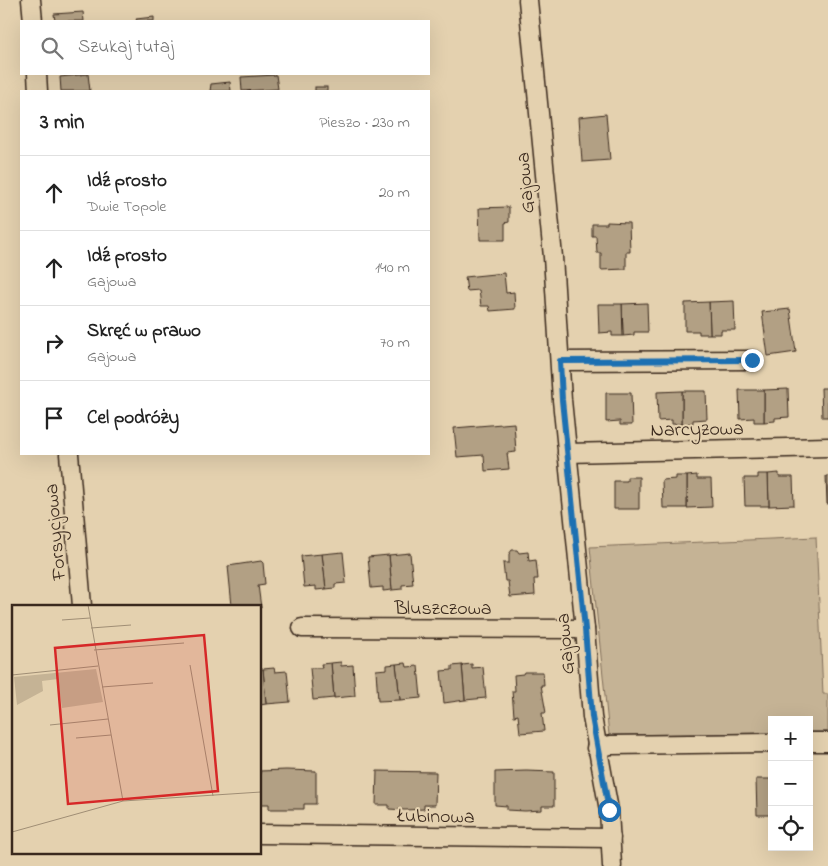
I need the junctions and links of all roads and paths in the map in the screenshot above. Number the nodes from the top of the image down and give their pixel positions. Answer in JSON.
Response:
{"nodes":[{"id":1,"x":31,"y":0,"type":"edge"},
{"id":2,"x":528,"y":0,"type":"edge"},
{"id":3,"x":33,"y":20,"type":"edge"},
{"id":4,"x":37,"y":75,"type":"edge"},
{"id":5,"x":38,"y":90,"type":"edge"},
{"id":6,"x":752,"y":360,"type":"dead end"},
{"id":7,"x":560,"y":361,"type":"junction"},
{"id":8,"x":828,"y":446,"type":"edge"},
{"id":9,"x":566,"y":453,"type":"junction"},
{"id":10,"x":69,"y":455,"type":"edge"},
{"id":11,"x":82,"y":605,"type":"edge"},
{"id":12,"x":302,"y":628,"type":"dead end"},
{"id":13,"x":585,"y":629,"type":"junction"},
{"id":14,"x":813,"y":742,"type":"edge"},
{"id":15,"x":828,"y":742,"type":"edge"},
{"id":16,"x":768,"y":743,"type":"edge"},
{"id":17,"x":596,"y":748,"type":"junction"},
{"id":18,"x":261,"y":834,"type":"edge"},
{"id":19,"x":611,"y":838,"type":"junction"},
{"id":20,"x":612,"y":866,"type":"edge"}],
"edges":[{"from":1,"to":3,"type":"street"},
{"from":2,"to":7,"type":"street","name":"Gajowa"},
{"from":4,"to":5,"type":"street"},
{"from":6,"to":7,"type":"street"},
{"from":7,"to":9,"type":"street","name":"Gajowa"},
{"from":8,"to":9,"type":"street","name":"Narcyzowa"},
{"from":9,"to":13,"type":"street","name":"Gajowa"},
{"from":10,"to":11,"type":"street","name":"Forsycjowa"},
{"from":12,"to":13,"type":"street","name":"Bluszczowa"},
{"from":13,"to":17,"type":"street","name":"Gajowa"},
{"from":14,"to":15,"type":"street"},
{"from":16,"to":17,"type":"street"},
{"from":17,"to":19,"type":"street","name":"Gajowa"},
{"from":18,"to":19,"type":"street","name":"Łubinowa"},
{"from":19,"to":20,"type":"street","name":"Gajowa"}]}
